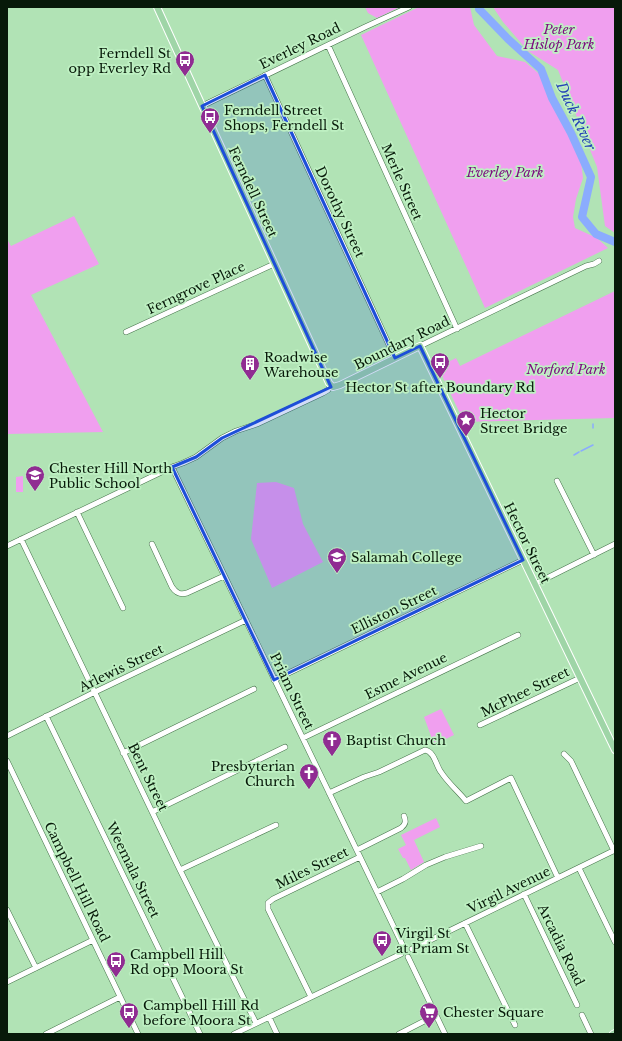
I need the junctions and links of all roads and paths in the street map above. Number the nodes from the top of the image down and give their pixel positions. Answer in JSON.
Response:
{"nodes":[{"id":1,"x":157,"y":7,"type":"edge"},
{"id":2,"x":409,"y":7,"type":"edge"},
{"id":3,"x":328,"y":45,"type":"junction"},
{"id":4,"x":265,"y":75,"type":"junction"},
{"id":5,"x":202,"y":106,"type":"junction"},
{"id":6,"x":599,"y":261,"type":"dead end"},
{"id":7,"x":274,"y":264,"type":"junction"},
{"id":8,"x":457,"y":329,"type":"junction"},
{"id":9,"x":126,"y":332,"type":"dead end"},
{"id":10,"x":420,"y":346,"type":"junction"},
{"id":11,"x":395,"y":358,"type":"junction"},
{"id":12,"x":331,"y":385,"type":"junction"},
{"id":13,"x":172,"y":467,"type":"junction"},
{"id":14,"x":557,"y":481,"type":"dead end"},
{"id":15,"x":77,"y":512,"type":"junction"},
{"id":16,"x":22,"y":539,"type":"junction"},
{"id":17,"x":152,"y":544,"type":"dead end"},
{"id":18,"x":615,"y":544,"type":"edge"},
{"id":19,"x":7,"y":546,"type":"edge"},
{"id":20,"x":594,"y":555,"type":"junction"},
{"id":21,"x":523,"y":560,"type":"junction"},
{"id":22,"x":224,"y":576,"type":"junction"},
{"id":23,"x":535,"y":584,"type":"junction"},
{"id":24,"x":123,"y":608,"type":"dead end"},
{"id":25,"x":246,"y":620,"type":"junction"},
{"id":26,"x":518,"y":634,"type":"dead end"},
{"id":27,"x":580,"y":678,"type":"junction"},
{"id":28,"x":274,"y":680,"type":"junction"},
{"id":29,"x":254,"y":689,"type":"dead end"},
{"id":30,"x":95,"y":692,"type":"junction"},
{"id":31,"x":46,"y":716,"type":"junction"},
{"id":32,"x":480,"y":725,"type":"dead end"},
{"id":33,"x":7,"y":736,"type":"edge"},
{"id":34,"x":303,"y":738,"type":"junction"},
{"id":35,"x":285,"y":747,"type":"dead end"},
{"id":36,"x":615,"y":750,"type":"edge"},
{"id":37,"x":124,"y":752,"type":"junction"},
{"id":38,"x":564,"y":754,"type":"dead end"},
{"id":39,"x":7,"y":761,"type":"edge"},
{"id":40,"x":329,"y":793,"type":"junction"},
{"id":41,"x":152,"y":812,"type":"junction"},
{"id":42,"x":404,"y":816,"type":"dead end"},
{"id":43,"x":276,"y":825,"type":"dead end"},
{"id":44,"x":481,"y":846,"type":"dead end"},
{"id":45,"x":357,"y":850,"type":"junction"},
{"id":46,"x":615,"y":850,"type":"edge"},
{"id":47,"x":360,"y":857,"type":"junction"},
{"id":48,"x":579,"y":868,"type":"junction"},
{"id":49,"x":180,"y":870,"type":"junction"},
{"id":50,"x":558,"y":878,"type":"junction"},
{"id":51,"x":377,"y":892,"type":"junction"},
{"id":52,"x":524,"y":894,"type":"junction"},
{"id":53,"x":7,"y":910,"type":"edge"},
{"id":54,"x":465,"y":923,"type":"junction"},
{"id":55,"x":93,"y":940,"type":"junction"},
{"id":56,"x":615,"y":942,"type":"edge"},
{"id":57,"x":403,"y":946,"type":"junction"},
{"id":58,"x":412,"y":949,"type":"junction"},
{"id":59,"x":401,"y":954,"type":"junction"},
{"id":60,"x":408,"y":957,"type":"junction"},
{"id":61,"x":36,"y":968,"type":"junction"},
{"id":62,"x":7,"y":982,"type":"edge"},
{"id":63,"x":120,"y":997,"type":"junction"},
{"id":64,"x":311,"y":997,"type":"junction"},
{"id":65,"x":578,"y":1005,"type":"dead end"},
{"id":66,"x":436,"y":1015,"type":"junction"},
{"id":67,"x":582,"y":1015,"type":"dead end"},
{"id":68,"x":269,"y":1017,"type":"junction"},
{"id":69,"x":256,"y":1023,"type":"junction"},
{"id":70,"x":515,"y":1026,"type":"dead end"},
{"id":71,"x":46,"y":1034,"type":"edge"},
{"id":72,"x":138,"y":1034,"type":"edge"},
{"id":73,"x":200,"y":1034,"type":"edge"},
{"id":74,"x":234,"y":1034,"type":"edge"},
{"id":75,"x":277,"y":1034,"type":"edge"},
{"id":76,"x":399,"y":1034,"type":"edge"},
{"id":77,"x":445,"y":1034,"type":"edge"},
{"id":78,"x":591,"y":1034,"type":"edge"}],
"edges":[{"from":1,"to":5,"type":"main road","name":"Ferndell Street"},
{"from":2,"to":3,"type":"street","name":"Everley Road"},
{"from":3,"to":4,"type":"street","name":"Everley Road"},
{"from":3,"to":8,"type":"street","name":"Merle Street"},
{"from":4,"to":5,"type":"street","name":"Everley Road"},
{"from":4,"to":11,"type":"street","name":"Dorothy Street"},
{"from":5,"to":7,"type":"main road","name":"Ferndell Street"},
{"from":6,"to":8,"type":"street","name":"Boundary Road"},
{"from":7,"to":9,"type":"street","name":"Ferngrove Place"},
{"from":7,"to":12,"type":"main road","name":"Ferndell Street"},
{"from":8,"to":10,"type":"street","name":"Boundary Road"},
{"from":10,"to":11,"type":"main road","name":"Boundary Road"},
{"from":10,"to":21,"type":"main road","name":"Hector Street"},
{"from":11,"to":12,"type":"main road","name":"Boundary Road"},
{"from":12,"to":13,"type":"street","name":"Boundary Road"},
{"from":13,"to":15,"type":"street","name":"Boundary Road"},
{"from":13,"to":22,"type":"street","name":"Priam Street"},
{"from":14,"to":20,"type":"street"},
{"from":15,"to":16,"type":"street","name":"Boundary Road"},
{"from":15,"to":24,"type":"street"},
{"from":16,"to":19,"type":"street","name":"Boundary Road"},
{"from":16,"to":30,"type":"street","name":"Bent Street"},
{"from":17,"to":22,"type":"street"},
{"from":18,"to":20,"type":"street"},
{"from":20,"to":23,"type":"street"},
{"from":21,"to":23,"type":"main road","name":"Hector Street"},
{"from":21,"to":28,"type":"street","name":"Elliston Street"},
{"from":22,"to":25,"type":"street","name":"Priam Street"},
{"from":23,"to":27,"type":"main road","name":"Hector Street"},
{"from":25,"to":28,"type":"street","name":"Priam Street"},
{"from":25,"to":30,"type":"street","name":"Arlewis Street"},
{"from":26,"to":34,"type":"street","name":"Esme Avenue"},
{"from":27,"to":32,"type":"street","name":"McPhee Street"},
{"from":27,"to":36,"type":"main road","name":"Hector Street"},
{"from":28,"to":34,"type":"street","name":"Priam Street"},
{"from":29,"to":37,"type":"street"},
{"from":30,"to":31,"type":"street","name":"Arlewis Street"},
{"from":30,"to":37,"type":"street","name":"Bent Street"},
{"from":31,"to":33,"type":"street","name":"Arlewis Street"},
{"from":31,"to":73,"type":"street","name":"Weemala Street"},
{"from":34,"to":40,"type":"street","name":"Priam Street"},
{"from":35,"to":41,"type":"street"},
{"from":37,"to":41,"type":"street","name":"Bent Street"},
{"from":38,"to":46,"type":"street"},
{"from":39,"to":55,"type":"street","name":"Campbell Hill Road"},
{"from":40,"to":45,"type":"street","name":"Priam Street"},
{"from":40,"to":50,"type":"street"},
{"from":41,"to":49,"type":"street","name":"Bent Street"},
{"from":42,"to":45,"type":"street"},
{"from":43,"to":49,"type":"street"},
{"from":44,"to":51,"type":"street"},
{"from":45,"to":47,"type":"street","name":"Priam Street"},
{"from":46,"to":48,"type":"street","name":"Virgil Avenue"},
{"from":47,"to":51,"type":"street","name":"Priam Street"},
{"from":47,"to":64,"type":"street","name":"Miles Street"},
{"from":48,"to":50,"type":"street","name":"Virgil Avenue"},
{"from":48,"to":56,"type":"street"},
{"from":49,"to":69,"type":"street","name":"Bent Street"},
{"from":50,"to":52,"type":"street","name":"Virgil Avenue"},
{"from":51,"to":57,"type":"street","name":"Priam Street"},
{"from":52,"to":54,"type":"street","name":"Virgil Avenue"},
{"from":52,"to":65,"type":"street","name":"Arcadia Road"},
{"from":53,"to":61,"type":"street"},
{"from":54,"to":58,"type":"street","name":"Virgil Avenue"},
{"from":54,"to":70,"type":"street"},
{"from":55,"to":61,"type":"street"},
{"from":55,"to":63,"type":"street","name":"Campbell Hill Road"},
{"from":57,"to":58,"type":"street"},
{"from":57,"to":59,"type":"street"},
{"from":58,"to":60,"type":"street"},
{"from":59,"to":60,"type":"street"},
{"from":59,"to":64,"type":"street"},
{"from":60,"to":66,"type":"street"},
{"from":61,"to":62,"type":"street"},
{"from":63,"to":71,"type":"street"},
{"from":63,"to":72,"type":"street","name":"Campbell Hill Road"},
{"from":64,"to":68,"type":"street"},
{"from":66,"to":76,"type":"street"},
{"from":66,"to":77,"type":"street"},
{"from":67,"to":78,"type":"street"},
{"from":68,"to":69,"type":"street"},
{"from":68,"to":75,"type":"street"},
{"from":69,"to":74,"type":"street"}]}
